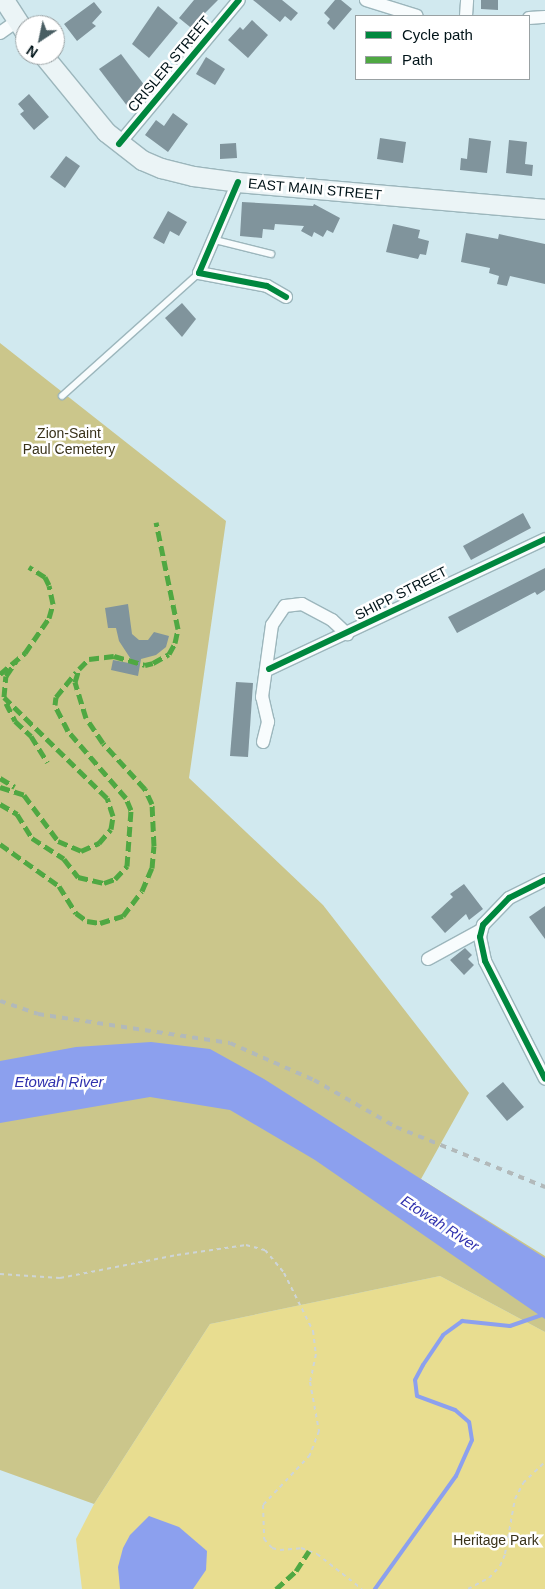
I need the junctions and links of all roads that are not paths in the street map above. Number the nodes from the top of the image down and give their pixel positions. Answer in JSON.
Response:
{"nodes":[{"id":1,"x":4,"y":0,"type":"edge"},
{"id":2,"x":239,"y":0,"type":"edge"},
{"id":3,"x":366,"y":0,"type":"edge"},
{"id":4,"x":468,"y":0,"type":"edge"},
{"id":5,"x":414,"y":15,"type":"edge"},
{"id":6,"x":466,"y":15,"type":"edge"},
{"id":7,"x":15,"y":17,"type":"edge"},
{"id":8,"x":545,"y":17,"type":"edge"},
{"id":9,"x":530,"y":18,"type":"edge"},
{"id":10,"x":15,"y":28,"type":"edge"},
{"id":11,"x":0,"y":34,"type":"edge"},
{"id":12,"x":52,"y":65,"type":"edge"},
{"id":13,"x":119,"y":144,"type":"junction"},
{"id":14,"x":238,"y":182,"type":"junction"},
{"id":15,"x":545,"y":209,"type":"edge"},
{"id":16,"x":215,"y":240,"type":"junction"},
{"id":17,"x":271,"y":254,"type":"dead end"},
{"id":18,"x":199,"y":273,"type":"junction"},
{"id":19,"x":286,"y":297,"type":"dead end"},
{"id":20,"x":62,"y":396,"type":"dead end"},
{"id":21,"x":545,"y":539,"type":"edge"},
{"id":22,"x":347,"y":634,"type":"junction"},
{"id":23,"x":268,"y":669,"type":"junction"},
{"id":24,"x":263,"y":742,"type":"dead end"},
{"id":25,"x":545,"y":880,"type":"edge"},
{"id":26,"x":480,"y":930,"type":"junction"},
{"id":27,"x":428,"y":959,"type":"dead end"},
{"id":28,"x":545,"y":1078,"type":"edge"}],
"edges":[{"from":1,"to":7,"type":"main road"},
{"from":2,"to":13,"type":"street","name":"CRISLER STREET"},
{"from":3,"to":5,"type":"street"},
{"from":4,"to":6,"type":"street"},
{"from":8,"to":9,"type":"street"},
{"from":10,"to":11,"type":"street"},
{"from":12,"to":13,"type":"main road","name":"EAST MAIN STREET"},
{"from":13,"to":14,"type":"main road","name":"EAST MAIN STREET"},
{"from":14,"to":15,"type":"main road","name":"EAST MAIN STREET"},
{"from":14,"to":16,"type":"street"},
{"from":16,"to":17,"type":"lane"},
{"from":16,"to":18,"type":"street"},
{"from":18,"to":19,"type":"street"},
{"from":18,"to":20,"type":"lane"},
{"from":21,"to":22,"type":"street","name":"SHIPP STREET"},
{"from":22,"to":23,"type":"street","name":"SHIPP STREET"},
{"from":22,"to":23,"type":"street"},
{"from":23,"to":24,"type":"street"},
{"from":25,"to":26,"type":"street"},
{"from":26,"to":27,"type":"street"},
{"from":26,"to":28,"type":"street"}]}
